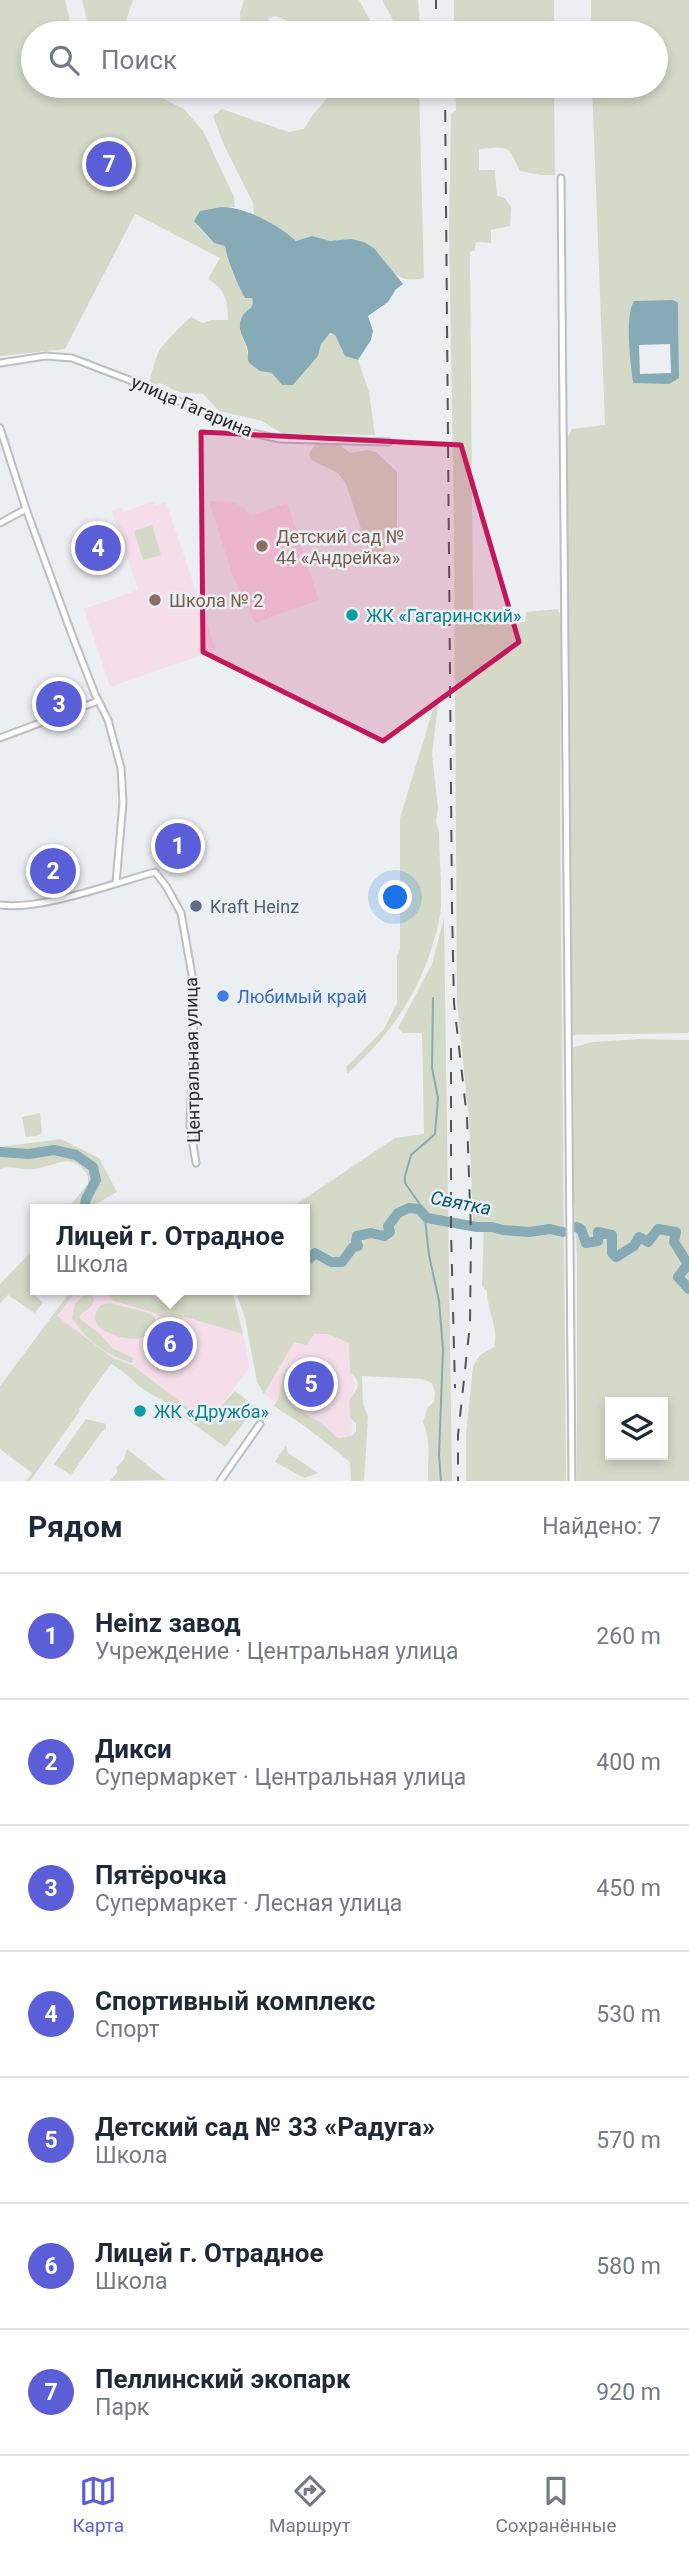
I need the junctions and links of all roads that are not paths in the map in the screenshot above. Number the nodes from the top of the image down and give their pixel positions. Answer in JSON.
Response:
{"nodes":[{"id":1,"x":561,"y":178,"type":"dead end"},
{"id":2,"x":0,"y":363,"type":"edge"},
{"id":3,"x":0,"y":428,"type":"edge"},
{"id":4,"x":389,"y":442,"type":"dead end"},
{"id":5,"x":26,"y":509,"type":"junction"},
{"id":6,"x":0,"y":523,"type":"edge"},
{"id":7,"x":99,"y":701,"type":"junction"},
{"id":8,"x":0,"y":738,"type":"edge"},
{"id":9,"x":116,"y":883,"type":"junction"},
{"id":10,"x":0,"y":905,"type":"edge"},
{"id":11,"x":196,"y":1163,"type":"dead end"},
{"id":12,"x":260,"y":1424,"type":"dead end"},
{"id":13,"x":220,"y":1481,"type":"edge"},
{"id":14,"x":572,"y":1481,"type":"edge"}],
"edges":[{"from":1,"to":14,"type":"street"},
{"from":2,"to":4,"type":"street","name":"улица Гагарина"},
{"from":3,"to":5,"type":"street"},
{"from":5,"to":6,"type":"street"},
{"from":5,"to":7,"type":"street"},
{"from":7,"to":8,"type":"street"},
{"from":7,"to":9,"type":"street"},
{"from":9,"to":10,"type":"street","name":"Центральная улица"},
{"from":9,"to":11,"type":"street","name":"Центральная улица"},
{"from":12,"to":13,"type":"street"}]}
